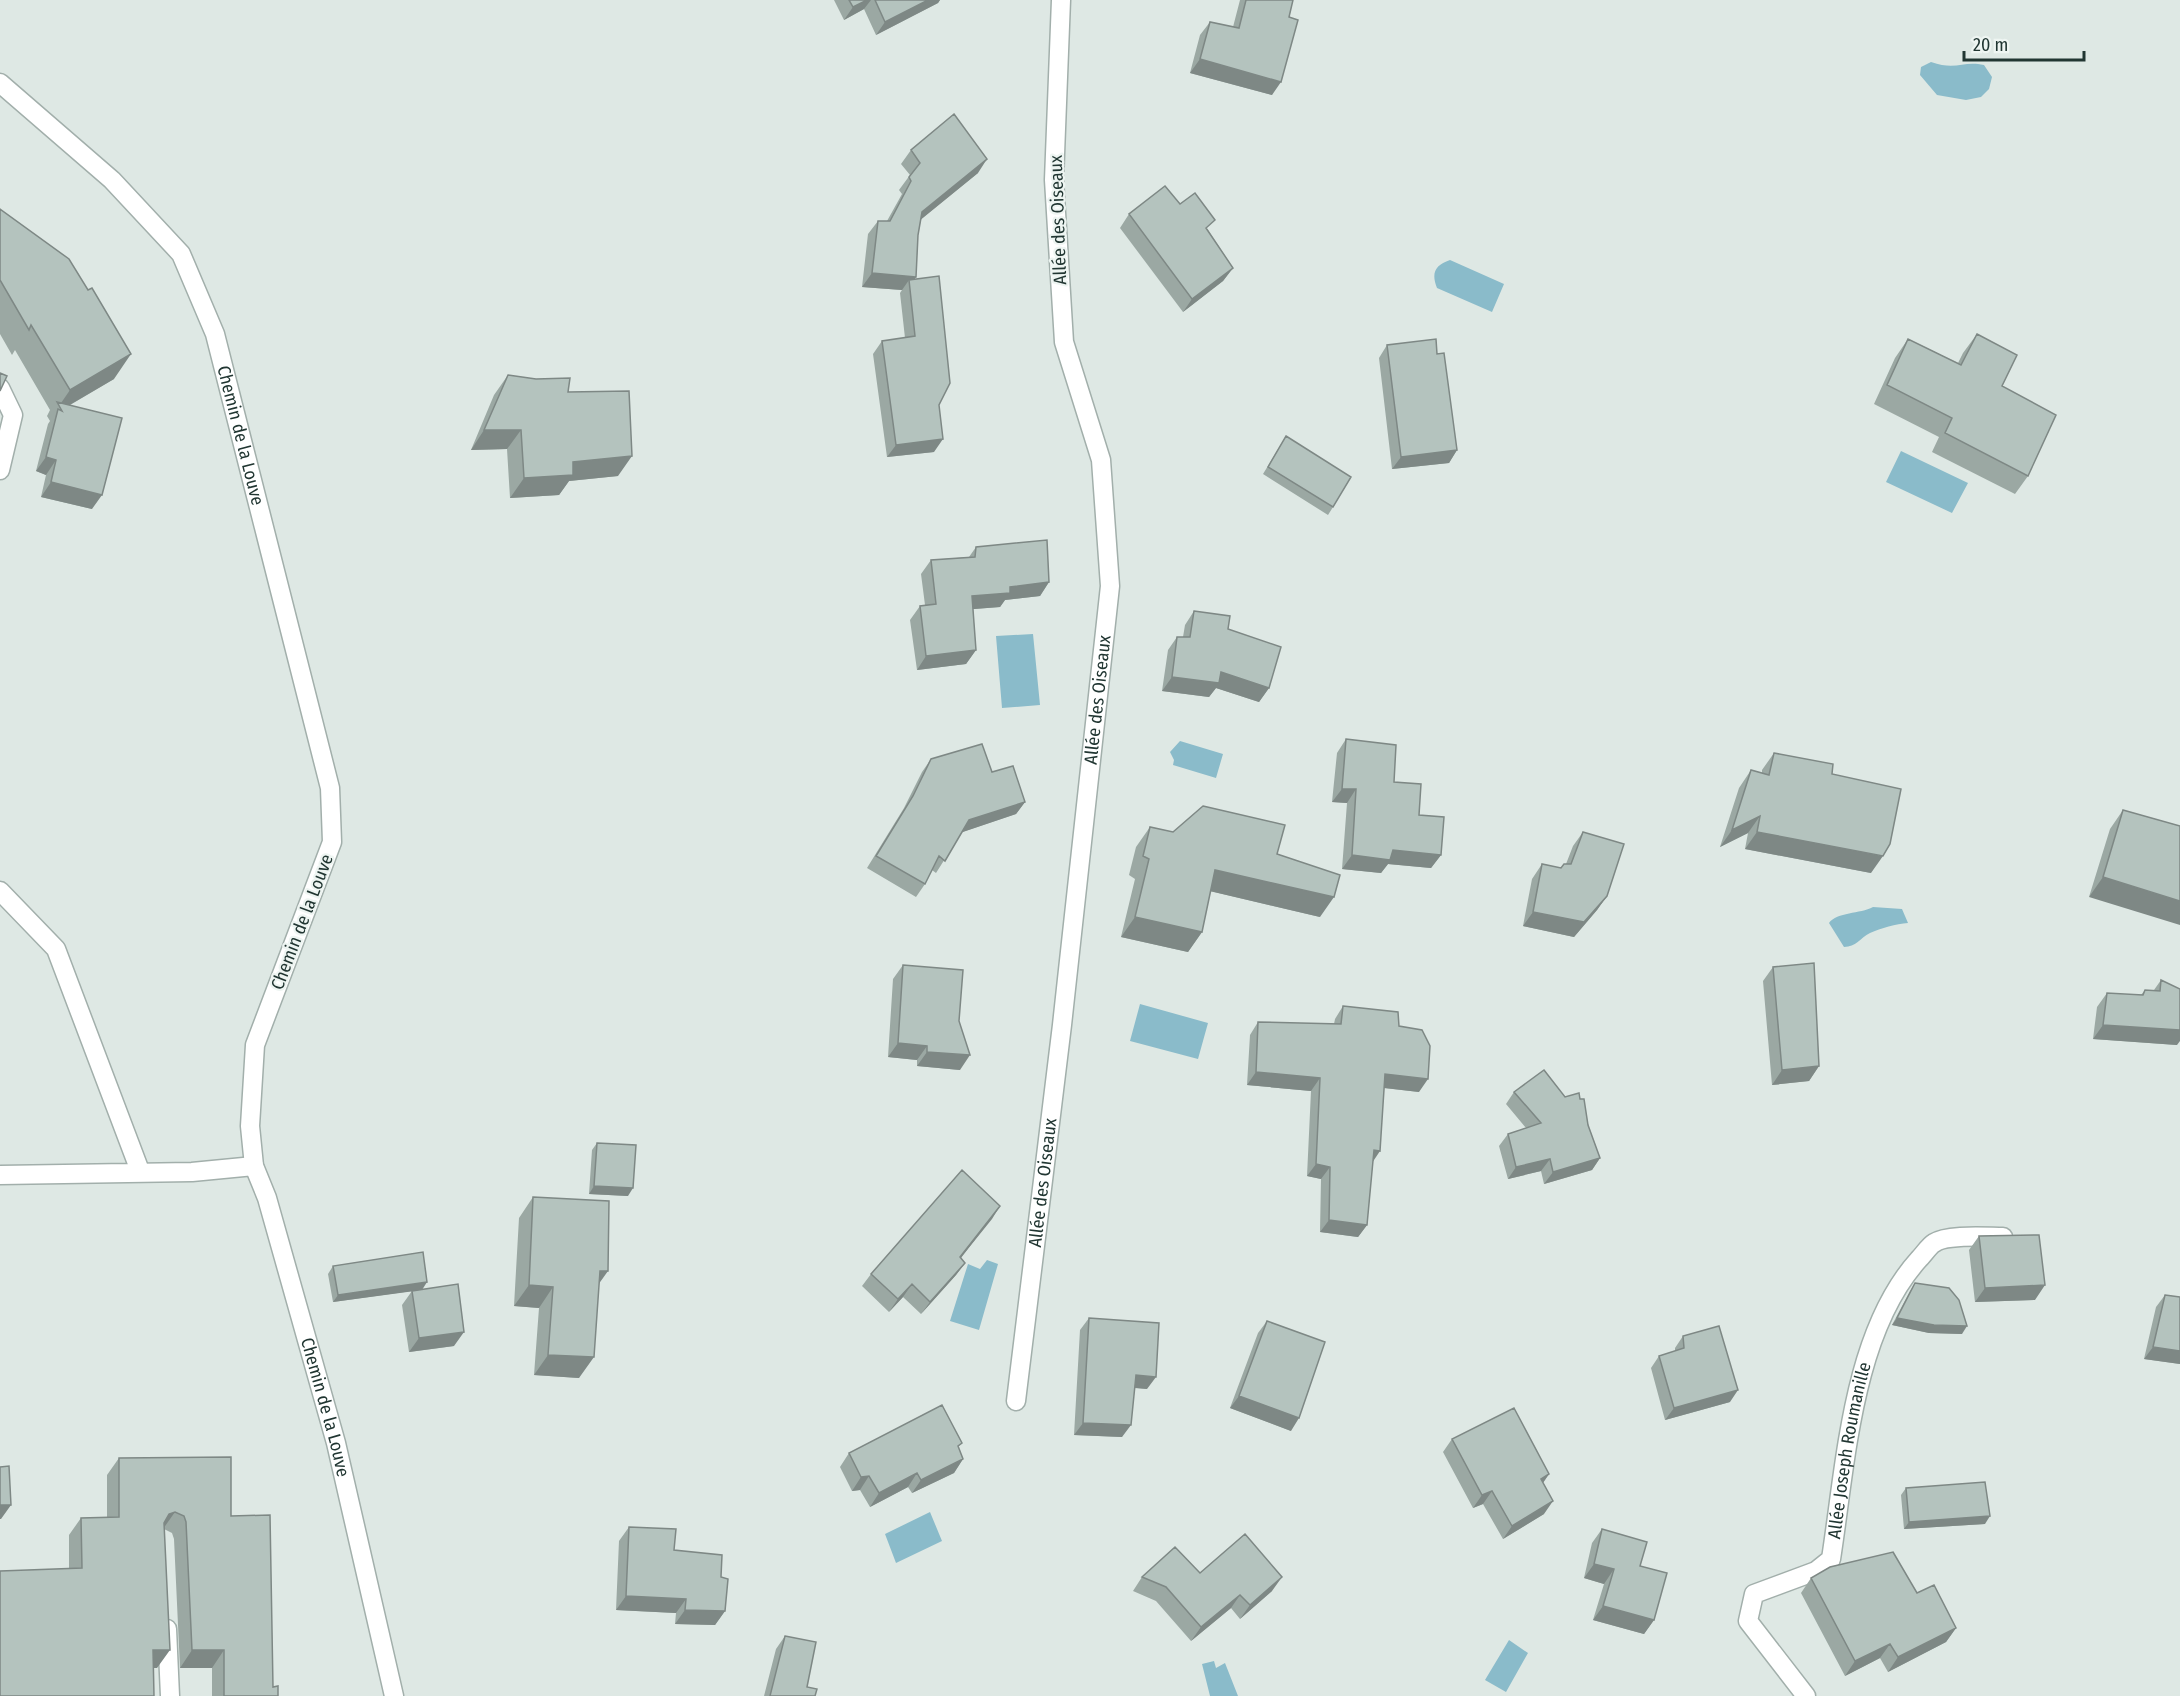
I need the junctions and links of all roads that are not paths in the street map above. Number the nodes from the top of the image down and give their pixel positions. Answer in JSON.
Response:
{"nodes":[{"id":1,"x":1061,"y":0,"type":"edge"},
{"id":2,"x":0,"y":83,"type":"edge"},
{"id":3,"x":0,"y":388,"type":"edge"},
{"id":4,"x":0,"y":470,"type":"edge"},
{"id":5,"x":0,"y":891,"type":"edge"},
{"id":6,"x":254,"y":1166,"type":"junction"},
{"id":7,"x":140,"y":1171,"type":"junction"},
{"id":8,"x":0,"y":1175,"type":"edge"},
{"id":9,"x":2021,"y":1237,"type":"edge"},
{"id":10,"x":1016,"y":1401,"type":"dead end"},
{"id":11,"x":166,"y":1607,"type":"edge"},
{"id":12,"x":170,"y":1696,"type":"edge"},
{"id":13,"x":394,"y":1696,"type":"edge"},
{"id":14,"x":1806,"y":1696,"type":"edge"}],
"edges":[{"from":1,"to":10,"type":"street","name":"Allée des Oiseaux"},
{"from":2,"to":6,"type":"street","name":"Chemin de la Louve"},
{"from":3,"to":4,"type":"street"},
{"from":5,"to":7,"type":"street"},
{"from":6,"to":7,"type":"street"},
{"from":6,"to":13,"type":"street","name":"Chemin de la Louve"},
{"from":7,"to":8,"type":"street"},
{"from":9,"to":14,"type":"street","name":"Allée Joseph Roumanille"},
{"from":11,"to":12,"type":"street"}]}
